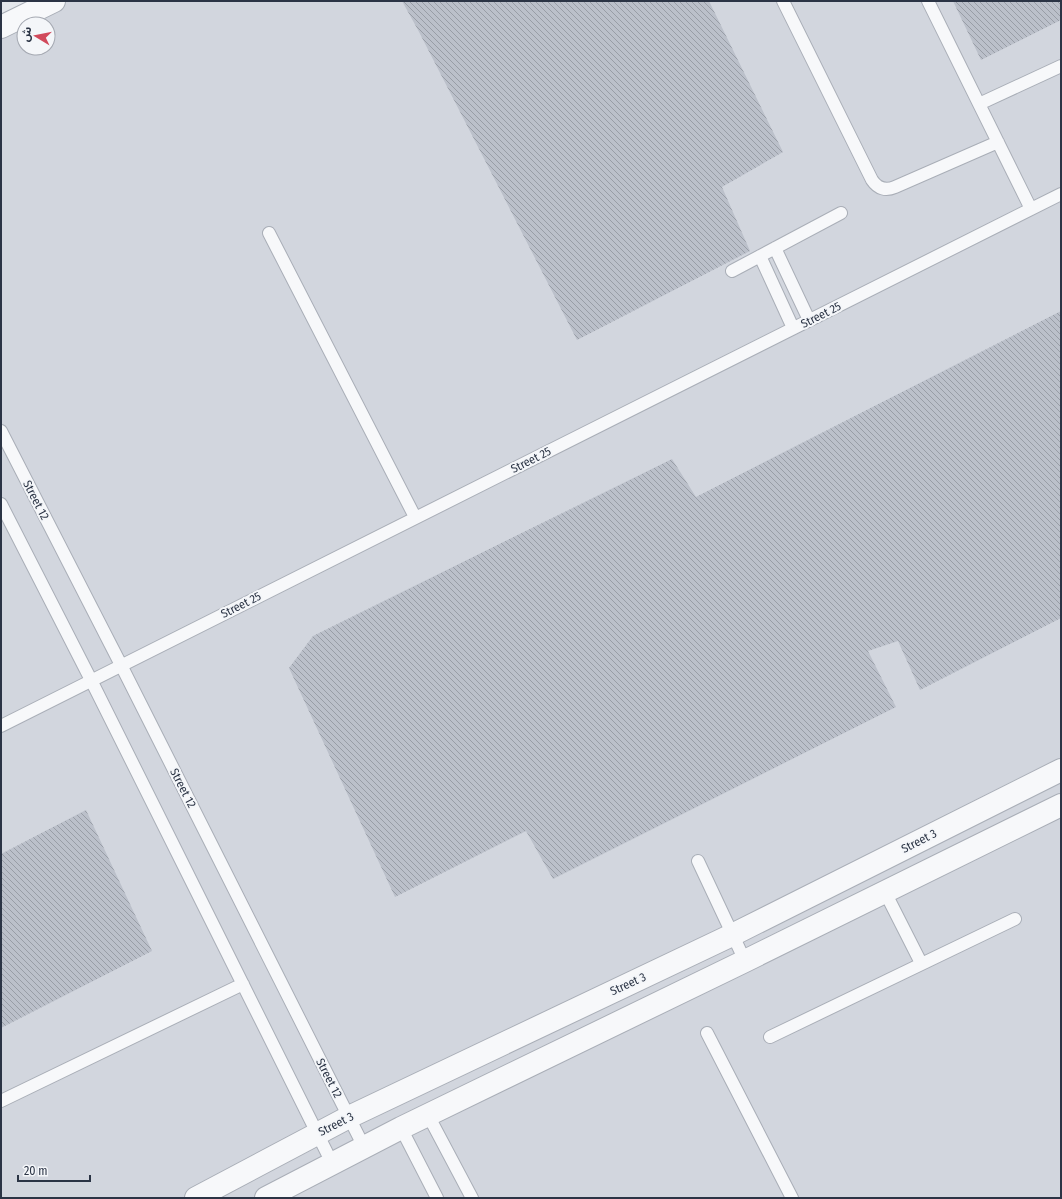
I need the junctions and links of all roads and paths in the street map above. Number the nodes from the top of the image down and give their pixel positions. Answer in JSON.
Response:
{"nodes":[{"id":1,"x":54,"y":1,"type":"edge"},
{"id":2,"x":783,"y":1,"type":"edge"},
{"id":3,"x":928,"y":1,"type":"edge"},
{"id":4,"x":1,"y":27,"type":"edge"},
{"id":5,"x":1061,"y":66,"type":"edge"},
{"id":6,"x":979,"y":104,"type":"junction"},
{"id":7,"x":998,"y":142,"type":"junction"},
{"id":8,"x":1061,"y":194,"type":"edge"},
{"id":9,"x":1031,"y":209,"type":"junction"},
{"id":10,"x":841,"y":213,"type":"dead end"},
{"id":11,"x":269,"y":233,"type":"dead end"},
{"id":12,"x":775,"y":248,"type":"junction"},
{"id":13,"x":760,"y":256,"type":"junction"},
{"id":14,"x":732,"y":271,"type":"dead end"},
{"id":15,"x":809,"y":320,"type":"junction"},
{"id":16,"x":794,"y":328,"type":"junction"},
{"id":17,"x":1,"y":431,"type":"edge"},
{"id":18,"x":1,"y":504,"type":"edge"},
{"id":19,"x":415,"y":517,"type":"junction"},
{"id":20,"x":121,"y":665,"type":"junction"},
{"id":21,"x":91,"y":680,"type":"junction"},
{"id":22,"x":1,"y":726,"type":"edge"},
{"id":23,"x":1061,"y":770,"type":"edge"},
{"id":24,"x":1061,"y":805,"type":"edge"},
{"id":25,"x":698,"y":860,"type":"dead end"},
{"id":26,"x":885,"y":892,"type":"junction"},
{"id":27,"x":1015,"y":918,"type":"dead end"},
{"id":28,"x":732,"y":935,"type":"junction"},
{"id":29,"x":745,"y":961,"type":"junction"},
{"id":30,"x":921,"y":963,"type":"junction"},
{"id":31,"x":242,"y":984,"type":"junction"},
{"id":32,"x":707,"y":1033,"type":"dead end"},
{"id":33,"x":770,"y":1037,"type":"dead end"},
{"id":34,"x":1,"y":1101,"type":"edge"},
{"id":35,"x":428,"y":1115,"type":"junction"},
{"id":36,"x":349,"y":1117,"type":"junction"},
{"id":37,"x":401,"y":1128,"type":"junction"},
{"id":38,"x":317,"y":1134,"type":"junction"},
{"id":39,"x":364,"y":1146,"type":"junction"},
{"id":40,"x":332,"y":1163,"type":"junction"},
{"id":41,"x":196,"y":1198,"type":"edge"},
{"id":42,"x":266,"y":1198,"type":"edge"},
{"id":43,"x":437,"y":1198,"type":"edge"},
{"id":44,"x":472,"y":1198,"type":"edge"},
{"id":45,"x":792,"y":1198,"type":"edge"}],
"edges":[{"from":1,"to":4,"type":"street"},
{"from":2,"to":7,"type":"lane"},
{"from":3,"to":6,"type":"lane"},
{"from":5,"to":6,"type":"lane"},
{"from":6,"to":7,"type":"lane"},
{"from":7,"to":9,"type":"lane"},
{"from":8,"to":9,"type":"lane","name":"Street 25"},
{"from":9,"to":15,"type":"lane","name":"Street 25"},
{"from":10,"to":12,"type":"lane"},
{"from":11,"to":19,"type":"lane"},
{"from":12,"to":13,"type":"lane"},
{"from":12,"to":15,"type":"lane"},
{"from":13,"to":14,"type":"lane"},
{"from":13,"to":16,"type":"lane"},
{"from":15,"to":16,"type":"lane","name":"Street 25"},
{"from":16,"to":19,"type":"lane","name":"Street 25"},
{"from":17,"to":20,"type":"lane","name":"Street 12"},
{"from":18,"to":21,"type":"lane"},
{"from":19,"to":20,"type":"lane","name":"Street 25"},
{"from":20,"to":21,"type":"lane","name":"Street 25"},
{"from":20,"to":36,"type":"lane","name":"Street 12"},
{"from":21,"to":22,"type":"lane","name":"Street 25"},
{"from":21,"to":31,"type":"lane"},
{"from":23,"to":28,"type":"street","name":"Street 3"},
{"from":24,"to":26,"type":"street"},
{"from":25,"to":28,"type":"lane"},
{"from":26,"to":29,"type":"street"},
{"from":26,"to":30,"type":"lane"},
{"from":27,"to":30,"type":"lane"},
{"from":28,"to":29,"type":"lane"},
{"from":28,"to":36,"type":"street","name":"Street 3"},
{"from":29,"to":35,"type":"street"},
{"from":30,"to":33,"type":"lane"},
{"from":31,"to":34,"type":"lane"},
{"from":31,"to":38,"type":"lane"},
{"from":32,"to":45,"type":"lane"},
{"from":35,"to":37,"type":"street"},
{"from":35,"to":44,"type":"lane"},
{"from":36,"to":38,"type":"street","name":"Street 3"},
{"from":36,"to":39,"type":"lane","name":"Street 12"},
{"from":37,"to":39,"type":"street"},
{"from":37,"to":43,"type":"lane"},
{"from":38,"to":40,"type":"lane"},
{"from":38,"to":41,"type":"street","name":"Street 3"},
{"from":39,"to":40,"type":"street"},
{"from":40,"to":42,"type":"street"}]}
